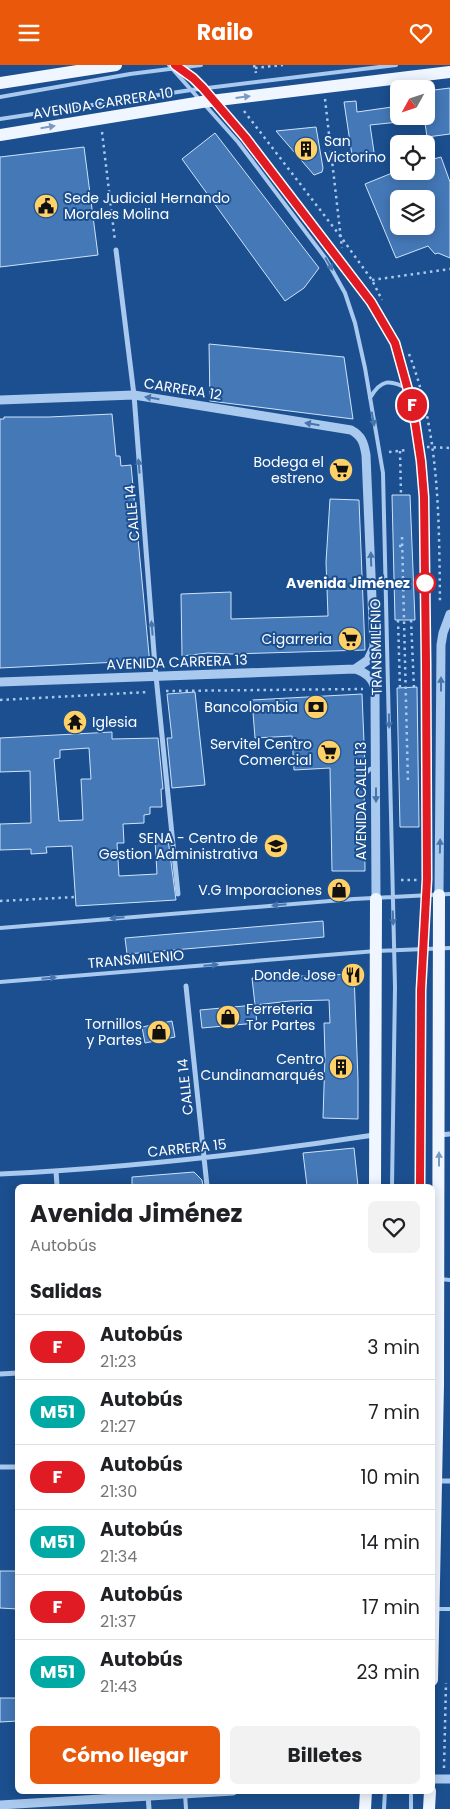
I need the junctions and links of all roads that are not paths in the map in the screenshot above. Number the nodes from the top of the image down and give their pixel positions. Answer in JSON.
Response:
{"nodes":[{"id":1,"x":116,"y":65,"type":"edge"},
{"id":2,"x":201,"y":65,"type":"edge"},
{"id":3,"x":396,"y":65,"type":"edge"},
{"id":4,"x":172,"y":66,"type":"edge"},
{"id":5,"x":179,"y":68,"type":"junction"},
{"id":6,"x":450,"y":72,"type":"edge"},
{"id":7,"x":0,"y":83,"type":"edge"},
{"id":8,"x":203,"y":88,"type":"junction"},
{"id":9,"x":191,"y":90,"type":"junction"},
{"id":10,"x":0,"y":97,"type":"edge"},
{"id":11,"x":208,"y":101,"type":"junction"},
{"id":12,"x":0,"y":119,"type":"edge"},
{"id":13,"x":0,"y":135,"type":"edge"},
{"id":14,"x":116,"y":250,"type":"road end"},
{"id":15,"x":408,"y":389,"type":"junction"},
{"id":16,"x":134,"y":395,"type":"junction"},
{"id":17,"x":370,"y":398,"type":"junction"},
{"id":18,"x":0,"y":400,"type":"edge"},
{"id":19,"x":450,"y":614,"type":"edge"},
{"id":20,"x":355,"y":669,"type":"junction"},
{"id":21,"x":156,"y":677,"type":"junction"},
{"id":22,"x":0,"y":682,"type":"edge"},
{"id":23,"x":376,"y":768,"type":"junction"},
{"id":24,"x":364,"y":775,"type":"dead end"},
{"id":25,"x":178,"y":894,"type":"dead end"},
{"id":26,"x":438,"y":895,"type":"edge"},
{"id":27,"x":392,"y":898,"type":"junction"},
{"id":28,"x":376,"y":899,"type":"junction"},
{"id":29,"x":0,"y":928,"type":"edge"},
{"id":30,"x":444,"y":948,"type":"edge"},
{"id":31,"x":423,"y":949,"type":"junction"},
{"id":32,"x":394,"y":950,"type":"junction"},
{"id":33,"x":376,"y":951,"type":"junction"},
{"id":34,"x":0,"y":981,"type":"edge"},
{"id":35,"x":186,"y":986,"type":"dead end"},
{"id":36,"x":375,"y":1135,"type":"junction"},
{"id":37,"x":444,"y":1135,"type":"edge"},
{"id":38,"x":204,"y":1158,"type":"junction"},
{"id":39,"x":56,"y":1171,"type":"junction"},
{"id":40,"x":0,"y":1174,"type":"edge"},
{"id":41,"x":57,"y":1184,"type":"edge"},
{"id":42,"x":207,"y":1184,"type":"edge"},
{"id":43,"x":375,"y":1184,"type":"edge"},
{"id":44,"x":392,"y":1184,"type":"edge"},
{"id":45,"x":420,"y":1184,"type":"edge"},
{"id":46,"x":444,"y":1280,"type":"edge"},
{"id":47,"x":15,"y":1373,"type":"edge"},
{"id":48,"x":0,"y":1374,"type":"edge"},
{"id":49,"x":0,"y":1467,"type":"edge"},
{"id":50,"x":15,"y":1467,"type":"edge"},
{"id":51,"x":436,"y":1481,"type":"junction"},
{"id":52,"x":450,"y":1481,"type":"edge"},
{"id":53,"x":435,"y":1545,"type":"edge"},
{"id":54,"x":435,"y":1609,"type":"edge"},
{"id":55,"x":450,"y":1609,"type":"edge"},
{"id":56,"x":435,"y":1779,"type":"edge"},
{"id":57,"x":450,"y":1779,"type":"edge"},
{"id":58,"x":166,"y":1794,"type":"edge"},
{"id":59,"x":185,"y":1794,"type":"edge"},
{"id":60,"x":366,"y":1794,"type":"edge"},
{"id":61,"x":385,"y":1794,"type":"edge"},
{"id":62,"x":411,"y":1794,"type":"edge"},
{"id":63,"x":430,"y":1794,"type":"edge"},
{"id":64,"x":148,"y":1795,"type":"junction"},
{"id":65,"x":0,"y":1805,"type":"edge"},
{"id":66,"x":149,"y":1809,"type":"edge"},
{"id":67,"x":186,"y":1809,"type":"edge"},
{"id":68,"x":366,"y":1809,"type":"edge"},
{"id":69,"x":384,"y":1809,"type":"edge"},
{"id":70,"x":411,"y":1809,"type":"edge"},
{"id":71,"x":429,"y":1809,"type":"edge"}],
"edges":[{"from":1,"to":7,"type":"main road"},
{"from":2,"to":5,"type":"lane"},
{"from":3,"to":8,"type":"lane"},
{"from":4,"to":5,"type":"lane","name":"TRANSMILENIO"},
{"from":4,"to":9,"type":"lane","name":"TRANSMILENIO"},
{"from":4,"to":10,"type":"lane"},
{"from":5,"to":8,"type":"lane","name":"TRANSMILENIO"},
{"from":11,"to":6,"type":"main road","name":"AVENIDA CARRERA 10","one_way":true},
{"from":8,"to":9,"type":"lane"},
{"from":8,"to":11,"type":"lane","name":"TRANSMILENIO"},
{"from":9,"to":11,"type":"lane","name":"TRANSMILENIO"},
{"from":9,"to":12,"type":"lane"},
{"from":13,"to":11,"type":"main road","name":"AVENIDA CARRERA 10","one_way":true},
{"from":11,"to":15,"type":"lane","name":"TRANSMILENIO"},
{"from":11,"to":17,"type":"lane","name":"TRANSMILENIO","one_way":true},
{"from":14,"to":16,"type":"street","name":"CALLE 14"},
{"from":15,"to":17,"type":"lane"},
{"from":15,"to":26,"type":"lane","name":"TRANSMILENIO"},
{"from":16,"to":18,"type":"street","name":"CARRERA 12"},
{"from":20,"to":16,"type":"street","name":"CARRERA 12","one_way":true},
{"from":21,"to":16,"type":"street","name":"CALLE 14","one_way":true},
{"from":17,"to":27,"type":"lane","name":"TRANSMILENIO","one_way":true},
{"from":26,"to":19,"type":"street","one_way":true},
{"from":20,"to":21,"type":"street","name":"AVENIDA CARRERA 13"},
{"from":20,"to":23,"type":"street","name":"AVENIDA CALLE 13"},
{"from":21,"to":22,"type":"street","name":"AVENIDA CARRERA 13"},
{"from":21,"to":25,"type":"street","name":"CALLE 14"},
{"from":23,"to":24,"type":"lane"},
{"from":23,"to":28,"type":"street","name":"AVENIDA CALLE 13","one_way":true},
{"from":26,"to":27,"type":"lane"},
{"from":26,"to":30,"type":"main road"},
{"from":26,"to":31,"type":"lane","name":"TRANSMILENIO"},
{"from":27,"to":28,"type":"lane"},
{"from":27,"to":32,"type":"lane","name":"TRANSMILENIO","one_way":true},
{"from":28,"to":29,"type":"lane","one_way":true},
{"from":28,"to":33,"type":"main road","name":"AVENIDA CALLE 13"},
{"from":30,"to":31,"type":"lane","name":"TRANSMILENIO"},
{"from":30,"to":37,"type":"main road"},
{"from":31,"to":32,"type":"lane","name":"TRANSMILENIO"},
{"from":31,"to":45,"type":"lane","name":"TRANSMILENIO"},
{"from":32,"to":33,"type":"lane","name":"TRANSMILENIO"},
{"from":32,"to":44,"type":"lane","name":"TRANSMILENIO"},
{"from":34,"to":33,"type":"lane","name":"TRANSMILENIO","one_way":true},
{"from":33,"to":36,"type":"main road","name":"AVENIDA CALLE 13"},
{"from":35,"to":38,"type":"street","name":"CALLE 14"},
{"from":36,"to":38,"type":"street","name":"CARRERA 15"},
{"from":36,"to":43,"type":"main road","name":"AVENIDA CALLE 13"},
{"from":46,"to":37,"type":"main road","one_way":true},
{"from":38,"to":39,"type":"street","name":"CARRERA 15"},
{"from":38,"to":42,"type":"street","name":"CALLE 14"},
{"from":39,"to":40,"type":"street","name":"CARRERA 15"},
{"from":39,"to":41,"type":"street"},
{"from":46,"to":51,"type":"main road"},
{"from":47,"to":48,"type":"street"},
{"from":49,"to":50,"type":"street"},
{"from":51,"to":52,"type":"street"},
{"from":51,"to":53,"type":"main road"},
{"from":54,"to":55,"type":"lane"},
{"from":56,"to":57,"type":"street"},
{"from":58,"to":64,"type":"street"},
{"from":59,"to":67,"type":"lane"},
{"from":60,"to":68,"type":"main road"},
{"from":61,"to":69,"type":"lane"},
{"from":62,"to":70,"type":"lane"},
{"from":63,"to":71,"type":"main road"},
{"from":64,"to":65,"type":"street"},
{"from":64,"to":66,"type":"street"}]}
